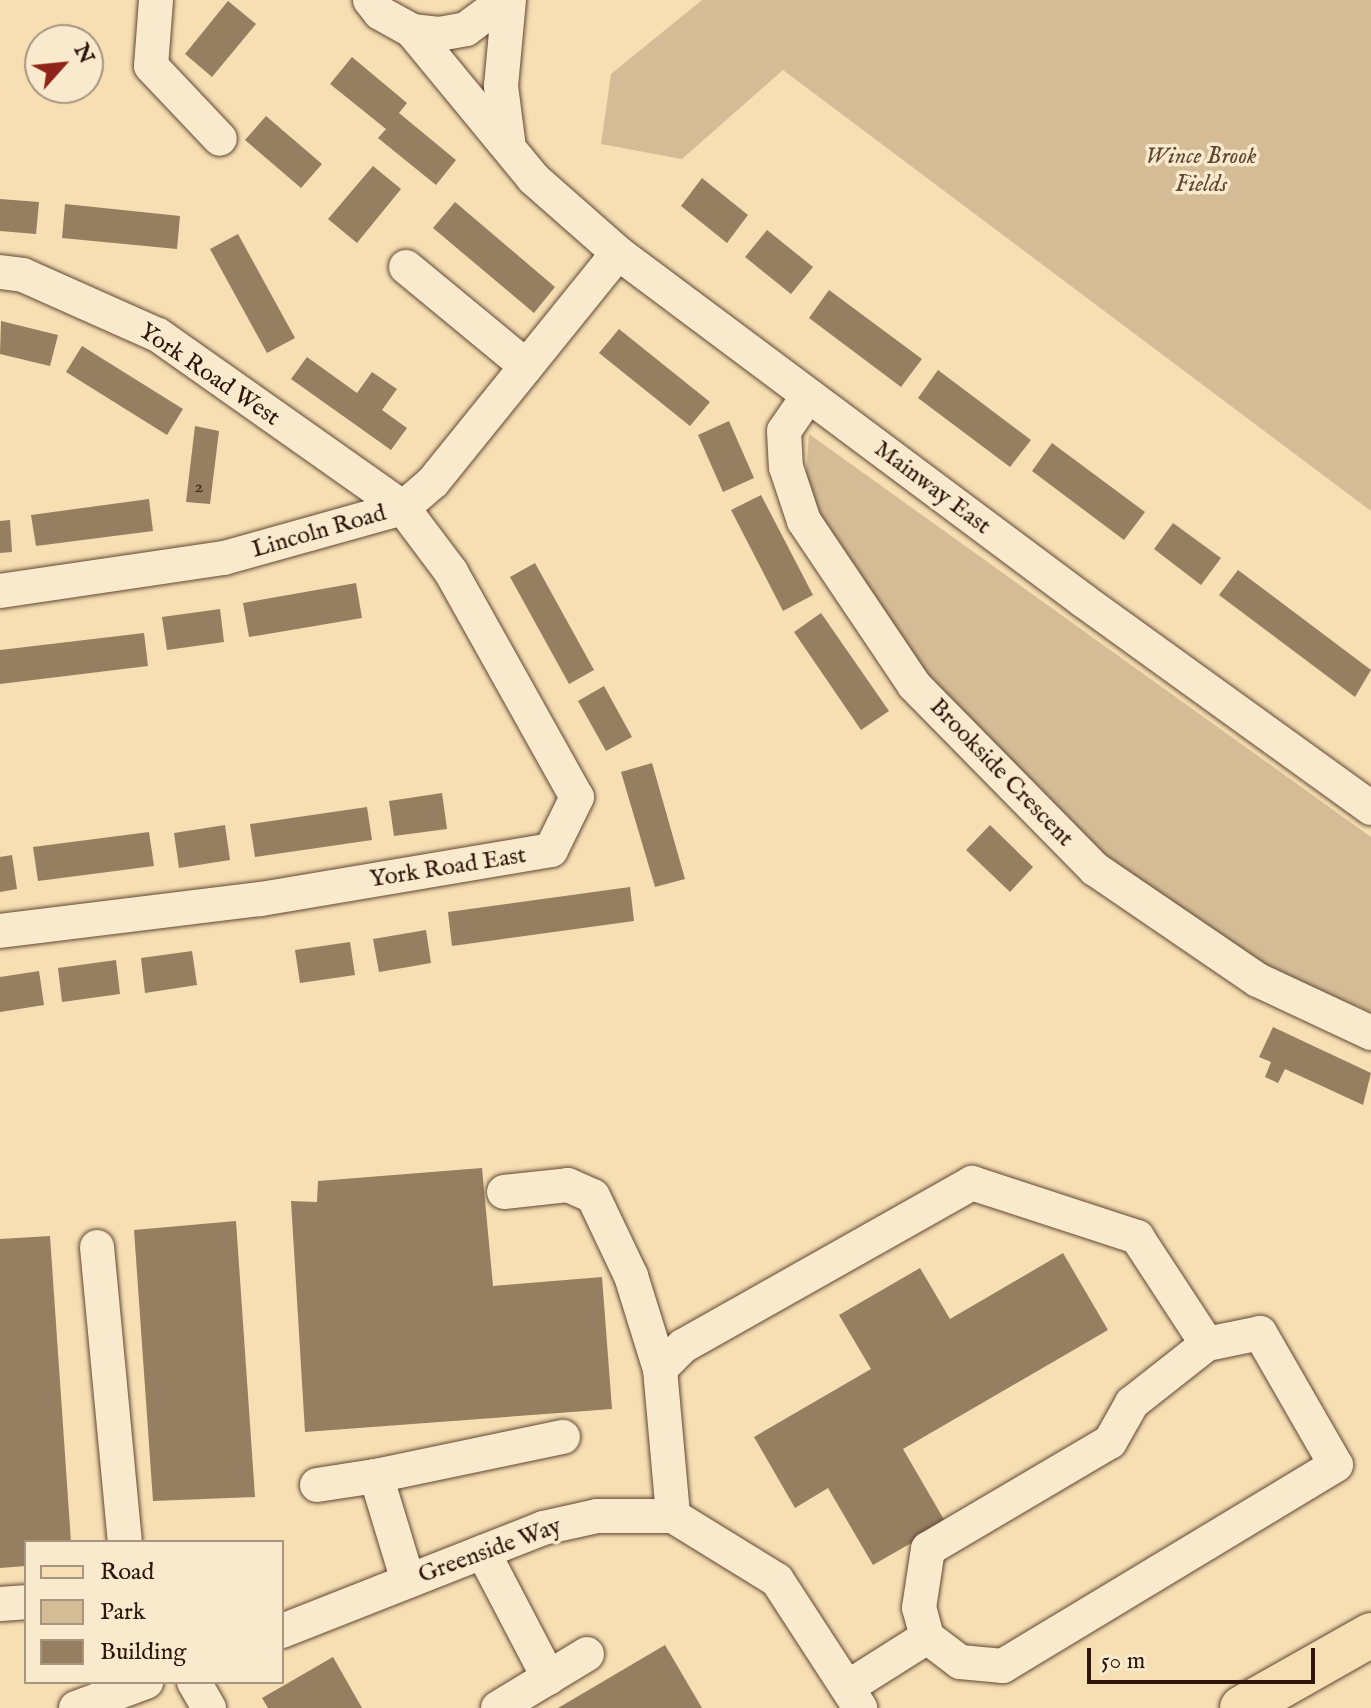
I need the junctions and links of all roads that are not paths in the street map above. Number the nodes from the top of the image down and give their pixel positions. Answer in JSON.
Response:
{"nodes":[{"id":1,"x":156,"y":0,"type":"edge"},
{"id":2,"x":370,"y":0,"type":"edge"},
{"id":3,"x":507,"y":0,"type":"edge"},
{"id":4,"x":412,"y":31,"type":"junction"},
{"id":5,"x":220,"y":139,"type":"dead end"},
{"id":6,"x":509,"y":148,"type":"junction"},
{"id":7,"x":618,"y":253,"type":"junction"},
{"id":8,"x":406,"y":267,"type":"dead end"},
{"id":9,"x":0,"y":272,"type":"edge"},
{"id":10,"x":526,"y":366,"type":"junction"},
{"id":11,"x":808,"y":396,"type":"junction"},
{"id":12,"x":403,"y":508,"type":"junction"},
{"id":13,"x":0,"y":591,"type":"edge"},
{"id":14,"x":1371,"y":808,"type":"edge"},
{"id":15,"x":0,"y":931,"type":"edge"},
{"id":16,"x":1371,"y":1033,"type":"edge"},
{"id":17,"x":504,"y":1192,"type":"dead end"},
{"id":18,"x":97,"y":1247,"type":"dead end"},
{"id":19,"x":1207,"y":1344,"type":"junction"},
{"id":20,"x":660,"y":1369,"type":"junction"},
{"id":21,"x":563,"y":1437,"type":"dead end"},
{"id":22,"x":376,"y":1476,"type":"junction"},
{"id":23,"x":317,"y":1485,"type":"dead end"},
{"id":24,"x":673,"y":1516,"type":"junction"},
{"id":25,"x":125,"y":1540,"type":"edge"},
{"id":26,"x":483,"y":1552,"type":"junction"},
{"id":27,"x":408,"y":1581,"type":"junction"},
{"id":28,"x":24,"y":1602,"type":"edge"},
{"id":29,"x":0,"y":1604,"type":"edge"},
{"id":30,"x":284,"y":1630,"type":"edge"},
{"id":31,"x":1371,"y":1635,"type":"edge"},
{"id":32,"x":927,"y":1637,"type":"junction"},
{"id":33,"x":587,"y":1654,"type":"dead end"},
{"id":34,"x":549,"y":1678,"type":"junction"},
{"id":35,"x":141,"y":1684,"type":"edge"},
{"id":36,"x":195,"y":1684,"type":"edge"},
{"id":37,"x":854,"y":1698,"type":"edge"},
{"id":38,"x":76,"y":1708,"type":"edge"},
{"id":39,"x":209,"y":1708,"type":"edge"},
{"id":40,"x":498,"y":1708,"type":"edge"},
{"id":41,"x":1242,"y":1708,"type":"edge"}],
"edges":[{"from":1,"to":5,"type":"street"},
{"from":2,"to":4,"type":"street"},
{"from":3,"to":4,"type":"street"},
{"from":3,"to":6,"type":"street"},
{"from":4,"to":6,"type":"street","name":"Mainway East"},
{"from":6,"to":7,"type":"street","name":"Mainway East"},
{"from":7,"to":10,"type":"street","name":"Lincoln Road"},
{"from":7,"to":11,"type":"street","name":"Mainway East"},
{"from":8,"to":10,"type":"street"},
{"from":9,"to":12,"type":"street","name":"York Road West"},
{"from":10,"to":12,"type":"street","name":"Lincoln Road"},
{"from":11,"to":14,"type":"street","name":"Mainway East"},
{"from":11,"to":16,"type":"street","name":"Brookside Crescent"},
{"from":12,"to":13,"type":"street","name":"Lincoln Road"},
{"from":12,"to":15,"type":"street","name":"York Road East"},
{"from":17,"to":20,"type":"street"},
{"from":18,"to":25,"type":"street"},
{"from":19,"to":20,"type":"street"},
{"from":19,"to":32,"type":"street"},
{"from":19,"to":32,"type":"street"},
{"from":20,"to":24,"type":"street"},
{"from":21,"to":22,"type":"street"},
{"from":22,"to":23,"type":"street"},
{"from":22,"to":27,"type":"street"},
{"from":24,"to":26,"type":"street","name":"Greenside Way"},
{"from":24,"to":37,"type":"street"},
{"from":26,"to":27,"type":"street","name":"Greenside Way"},
{"from":26,"to":34,"type":"street"},
{"from":27,"to":30,"type":"street","name":"Greenside Way"},
{"from":28,"to":29,"type":"street"},
{"from":31,"to":41,"type":"main road"},
{"from":32,"to":37,"type":"street"},
{"from":33,"to":34,"type":"street"},
{"from":34,"to":40,"type":"street"},
{"from":35,"to":38,"type":"street"},
{"from":36,"to":39,"type":"street"}]}
